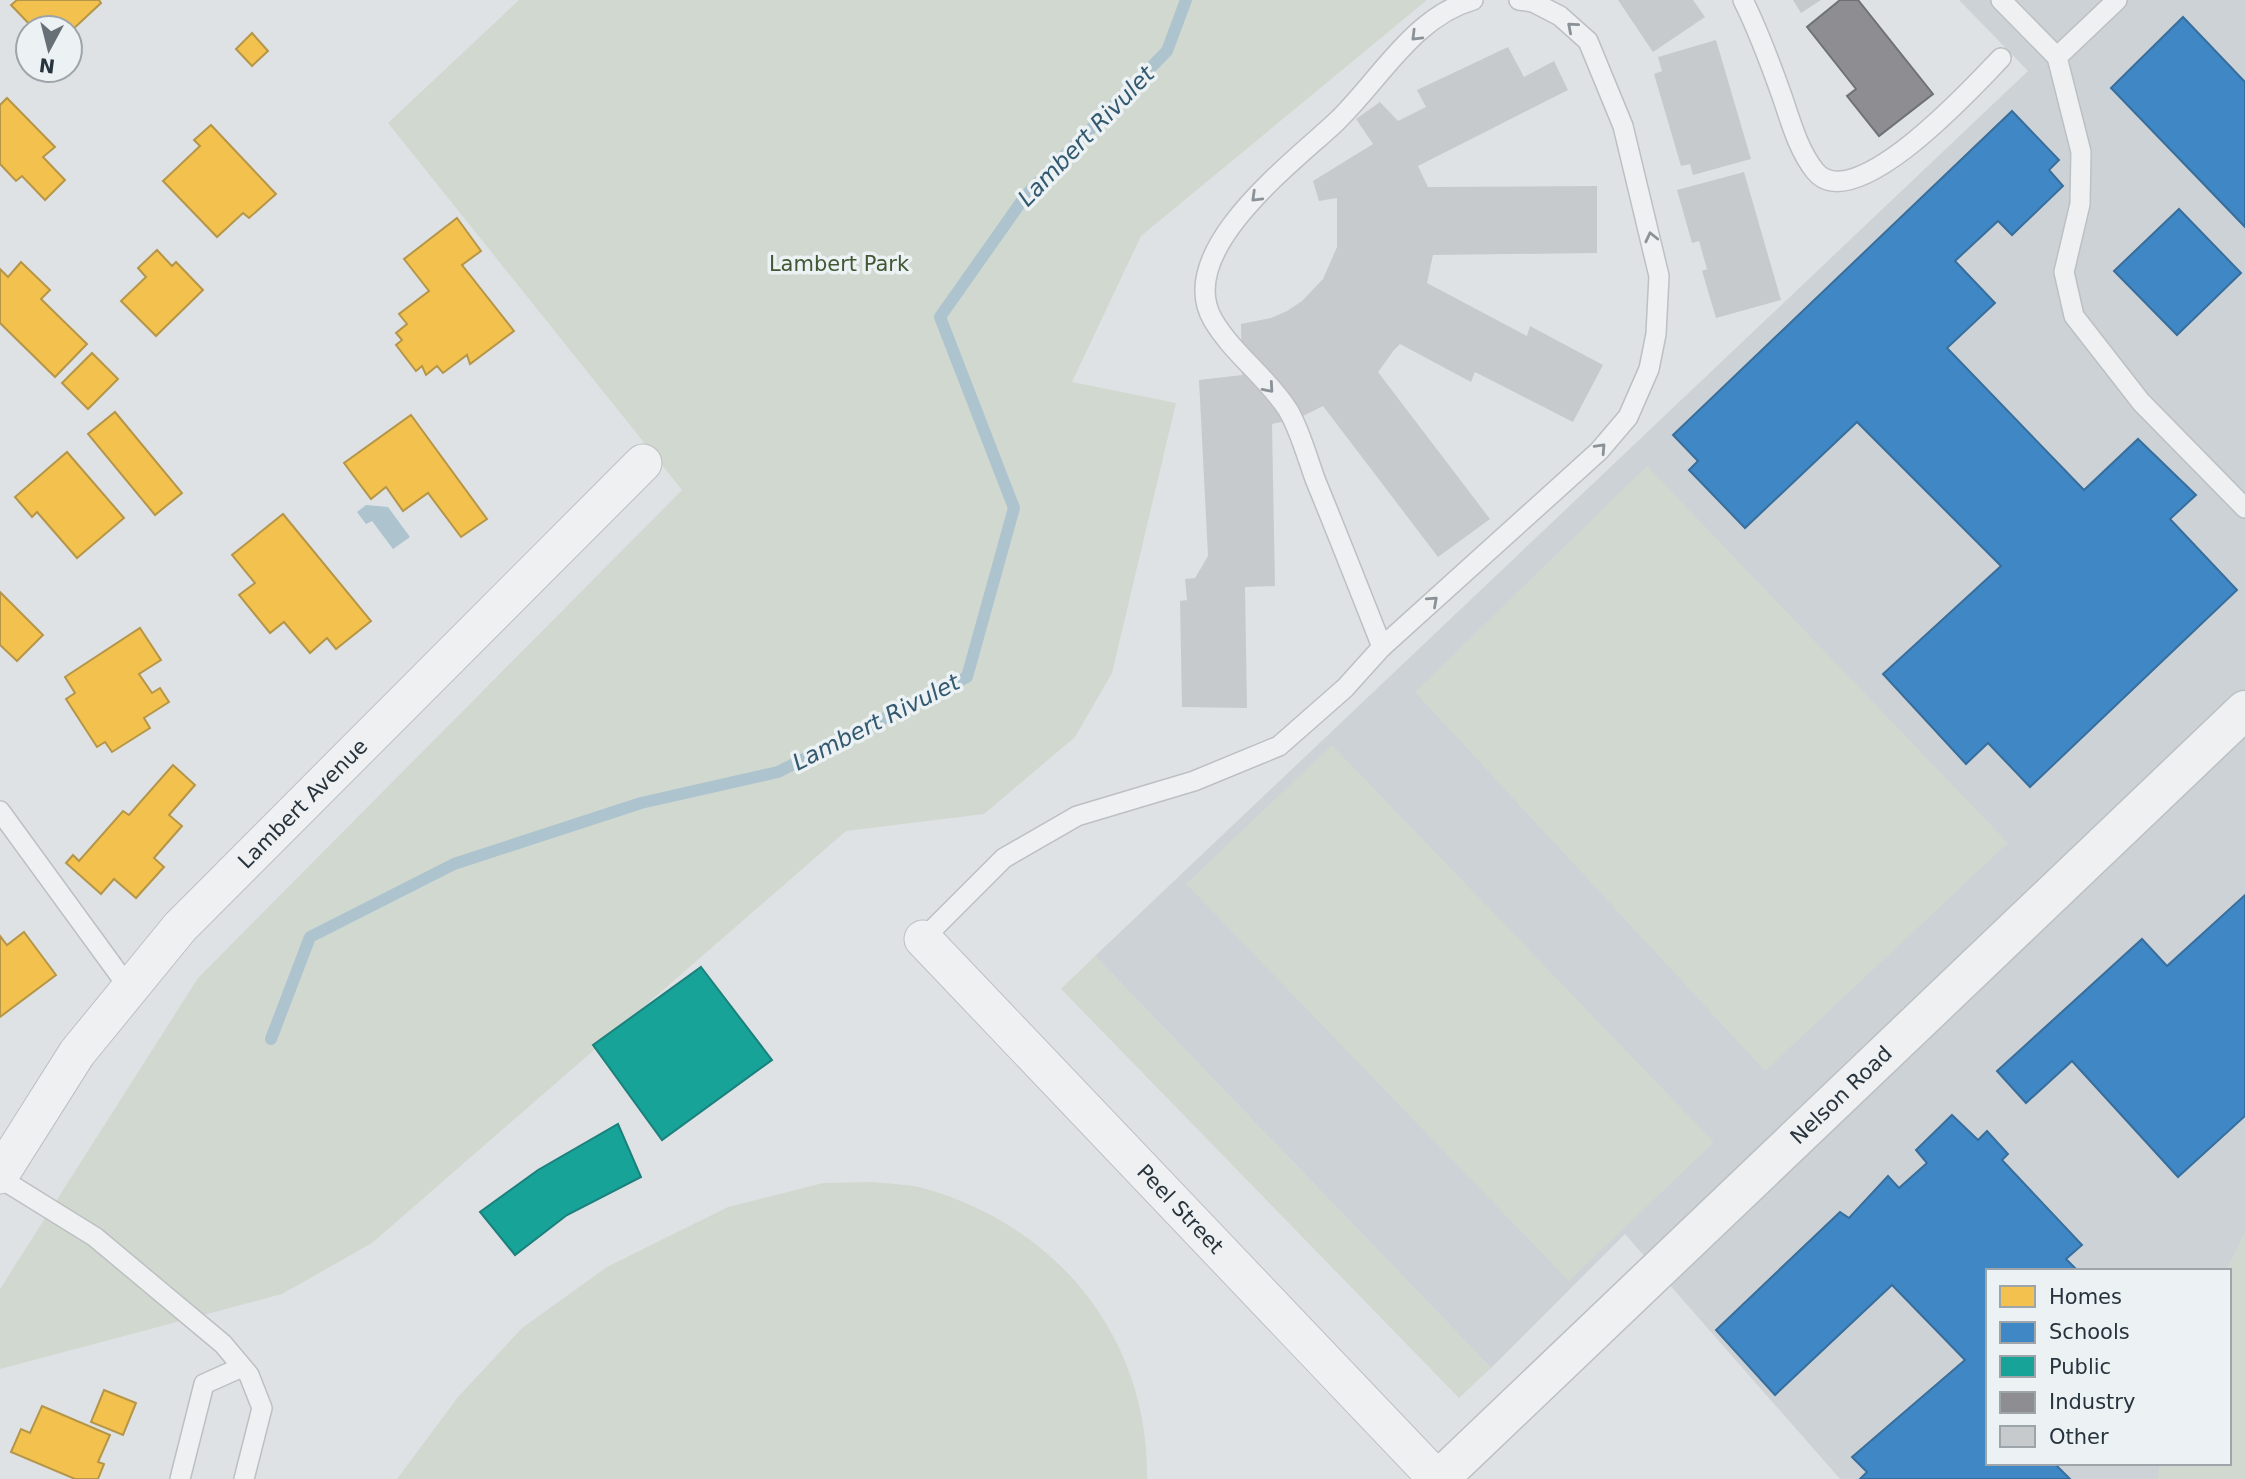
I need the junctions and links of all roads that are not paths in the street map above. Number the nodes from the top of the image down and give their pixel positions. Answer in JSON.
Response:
{"nodes":[{"id":1,"x":1473,"y":0,"type":"edge"},
{"id":2,"x":1743,"y":0,"type":"edge"},
{"id":3,"x":2001,"y":0,"type":"edge"},
{"id":4,"x":2117,"y":0,"type":"edge"},
{"id":5,"x":1529,"y":1,"type":"edge"},
{"id":6,"x":2057,"y":57,"type":"junction"},
{"id":7,"x":2001,"y":58,"type":"dead end"},
{"id":8,"x":643,"y":463,"type":"dead end"},
{"id":9,"x":2245,"y":508,"type":"edge"},
{"id":10,"x":1382,"y":647,"type":"junction"},
{"id":11,"x":2245,"y":710,"type":"edge"},
{"id":12,"x":0,"y":811,"type":"edge"},
{"id":13,"x":923,"y":939,"type":"joint"},
{"id":14,"x":130,"y":988,"type":"junction"},
{"id":15,"x":0,"y":1176,"type":"edge"},
{"id":16,"x":242,"y":1367,"type":"junction"},
{"id":17,"x":180,"y":1479,"type":"edge"},
{"id":18,"x":244,"y":1479,"type":"edge"},
{"id":19,"x":1438,"y":1479,"type":"edge"}],
"edges":[{"from":1,"to":10,"type":"lane","one_way":true},
{"from":2,"to":7,"type":"lane"},
{"from":3,"to":6,"type":"lane"},
{"from":4,"to":6,"type":"lane"},
{"from":10,"to":5,"type":"lane","one_way":true},
{"from":6,"to":9,"type":"lane"},
{"from":8,"to":14,"type":"street","name":"Lambert Avenue"},
{"from":10,"to":13,"type":"lane"},
{"from":11,"to":19,"type":"street","name":"Nelson Road"},
{"from":12,"to":14,"type":"lane"},
{"from":13,"to":19,"type":"street","name":"Peel Street"},
{"from":14,"to":15,"type":"street","name":"Lambert Avenue"},
{"from":15,"to":16,"type":"lane"},
{"from":16,"to":17,"type":"lane"},
{"from":16,"to":18,"type":"lane"}]}
